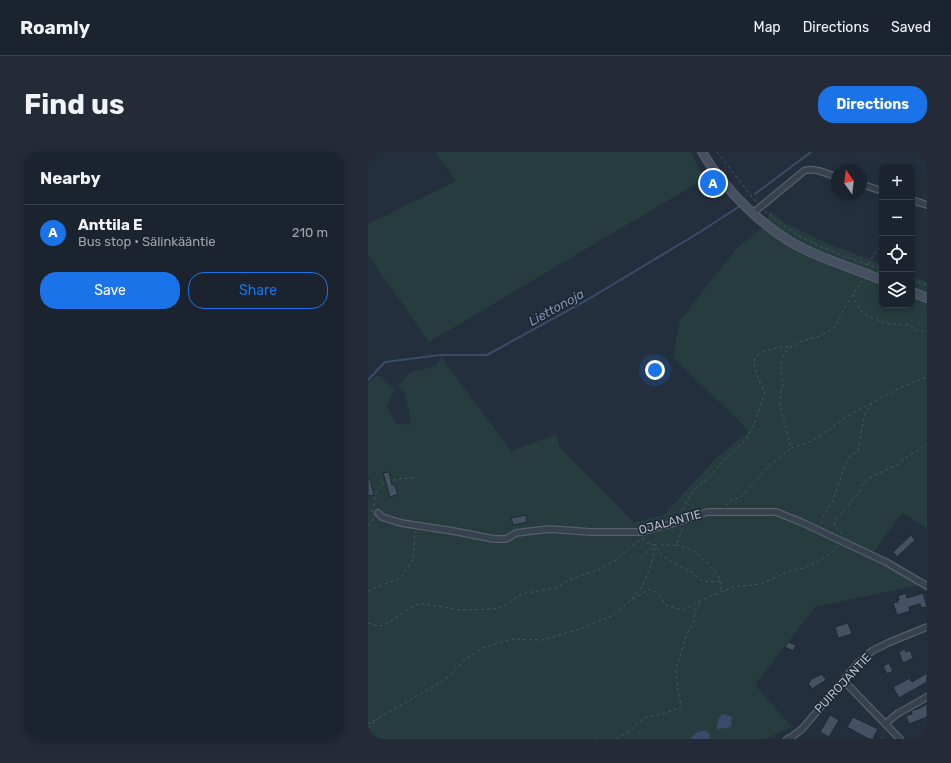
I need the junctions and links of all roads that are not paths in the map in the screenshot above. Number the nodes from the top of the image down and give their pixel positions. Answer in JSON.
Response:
{"nodes":[{"id":1,"x":705,"y":153,"type":"edge"},
{"id":2,"x":831,"y":175,"type":"edge"},
{"id":3,"x":867,"y":186,"type":"edge"},
{"id":4,"x":879,"y":190,"type":"edge"},
{"id":5,"x":915,"y":201,"type":"edge"},
{"id":6,"x":927,"y":205,"type":"edge"},
{"id":7,"x":753,"y":213,"type":"junction"},
{"id":8,"x":879,"y":278,"type":"edge"},
{"id":9,"x":915,"y":293,"type":"edge"},
{"id":10,"x":927,"y":298,"type":"edge"},
{"id":11,"x":378,"y":513,"type":"road end"},
{"id":12,"x":927,"y":586,"type":"edge"},
{"id":13,"x":927,"y":627,"type":"edge"},
{"id":14,"x":843,"y":680,"type":"junction"},
{"id":15,"x":927,"y":697,"type":"edge"},
{"id":16,"x":887,"y":725,"type":"junction"},
{"id":17,"x":787,"y":739,"type":"edge"},
{"id":18,"x":900,"y":739,"type":"edge"}],
"edges":[{"from":1,"to":7,"type":"street"},
{"from":2,"to":7,"type":"street"},
{"from":3,"to":4,"type":"street"},
{"from":5,"to":6,"type":"street"},
{"from":7,"to":8,"type":"street"},
{"from":9,"to":10,"type":"street"},
{"from":11,"to":12,"type":"street","name":"OJALANTIE"},
{"from":13,"to":14,"type":"street","name":"PUIROJANTIE"},
{"from":14,"to":16,"type":"street"},
{"from":14,"to":17,"type":"street","name":"PUIROJANTIE"},
{"from":15,"to":16,"type":"street"},
{"from":16,"to":18,"type":"street"}]}
